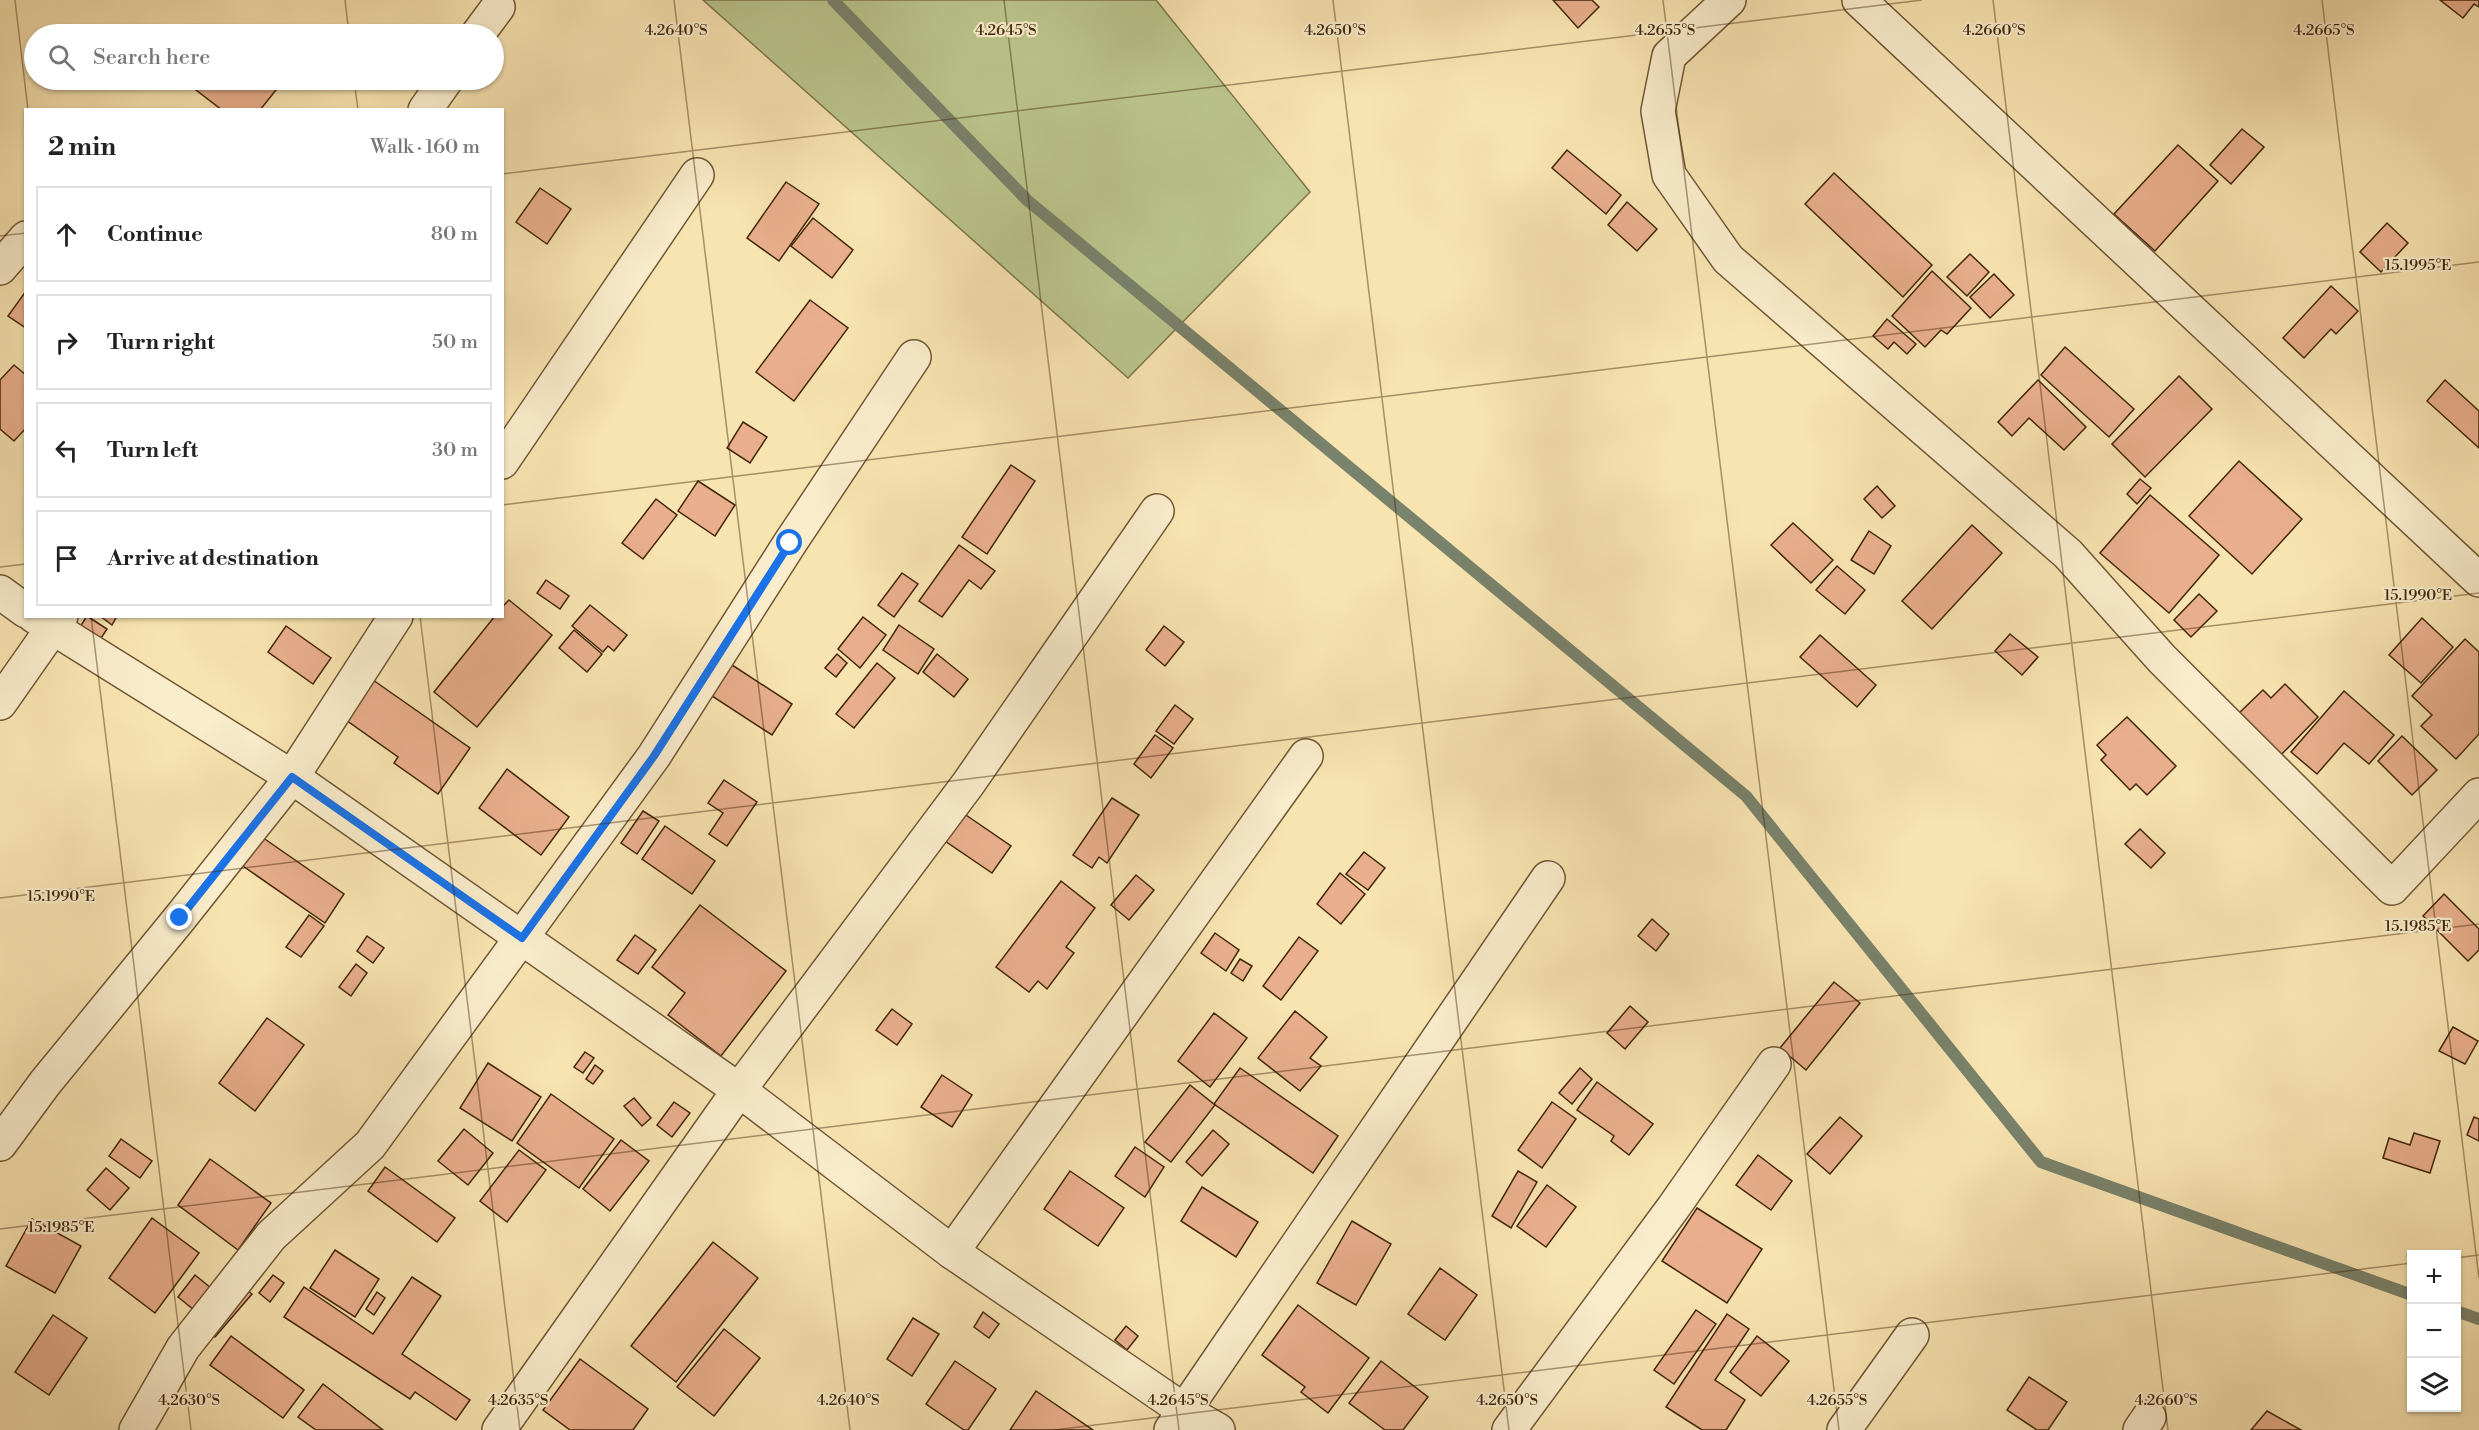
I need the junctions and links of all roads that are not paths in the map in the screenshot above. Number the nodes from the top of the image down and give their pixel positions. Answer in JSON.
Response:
{"nodes":[{"id":1,"x":1729,"y":0,"type":"edge"},
{"id":2,"x":1859,"y":0,"type":"edge"},
{"id":3,"x":498,"y":7,"type":"dead end"},
{"id":4,"x":485,"y":24,"type":"edge"},
{"id":5,"x":439,"y":90,"type":"edge"},
{"id":6,"x":425,"y":108,"type":"edge"},
{"id":7,"x":697,"y":175,"type":"dead end"},
{"id":8,"x":24,"y":240,"type":"edge"},
{"id":9,"x":0,"y":268,"type":"edge"},
{"id":10,"x":914,"y":357,"type":"dead end"},
{"id":11,"x":504,"y":459,"type":"edge"},
{"id":12,"x":1157,"y":511,"type":"dead end"},
{"id":13,"x":2479,"y":580,"type":"edge"},
{"id":14,"x":0,"y":592,"type":"edge"},
{"id":15,"x":24,"y":610,"type":"edge"},
{"id":16,"x":395,"y":618,"type":"edge"},
{"id":17,"x":49,"y":621,"type":"edge"},
{"id":18,"x":0,"y":704,"type":"edge"},
{"id":19,"x":1306,"y":756,"type":"dead end"},
{"id":20,"x":292,"y":777,"type":"junction"},
{"id":21,"x":2479,"y":795,"type":"edge"},
{"id":22,"x":1548,"y":878,"type":"dead end"},
{"id":23,"x":522,"y":938,"type":"junction"},
{"id":24,"x":1774,"y":1064,"type":"dead end"},
{"id":25,"x":739,"y":1090,"type":"junction"},
{"id":26,"x":0,"y":1144,"type":"edge"},
{"id":27,"x":952,"y":1252,"type":"junction"},
{"id":28,"x":1912,"y":1335,"type":"dead end"},
{"id":29,"x":1178,"y":1421,"type":"edge"},
{"id":30,"x":136,"y":1430,"type":"edge"},
{"id":31,"x":499,"y":1430,"type":"edge"},
{"id":32,"x":1218,"y":1430,"type":"edge"},
{"id":33,"x":1509,"y":1430,"type":"edge"},
{"id":34,"x":1844,"y":1430,"type":"edge"}],
"edges":[{"from":1,"to":21,"type":"street"},
{"from":2,"to":13,"type":"street"},
{"from":3,"to":4,"type":"street"},
{"from":5,"to":6,"type":"street"},
{"from":7,"to":11,"type":"street"},
{"from":8,"to":9,"type":"street"},
{"from":10,"to":23,"type":"street"},
{"from":12,"to":25,"type":"street"},
{"from":14,"to":15,"type":"street"},
{"from":16,"to":20,"type":"street"},
{"from":17,"to":18,"type":"street"},
{"from":17,"to":20,"type":"street"},
{"from":19,"to":27,"type":"street"},
{"from":20,"to":23,"type":"street"},
{"from":20,"to":26,"type":"street"},
{"from":22,"to":29,"type":"street"},
{"from":23,"to":25,"type":"street"},
{"from":23,"to":30,"type":"street"},
{"from":24,"to":33,"type":"street"},
{"from":25,"to":27,"type":"street"},
{"from":25,"to":31,"type":"street"},
{"from":27,"to":29,"type":"street"},
{"from":28,"to":34,"type":"street"},
{"from":29,"to":32,"type":"street"}]}
